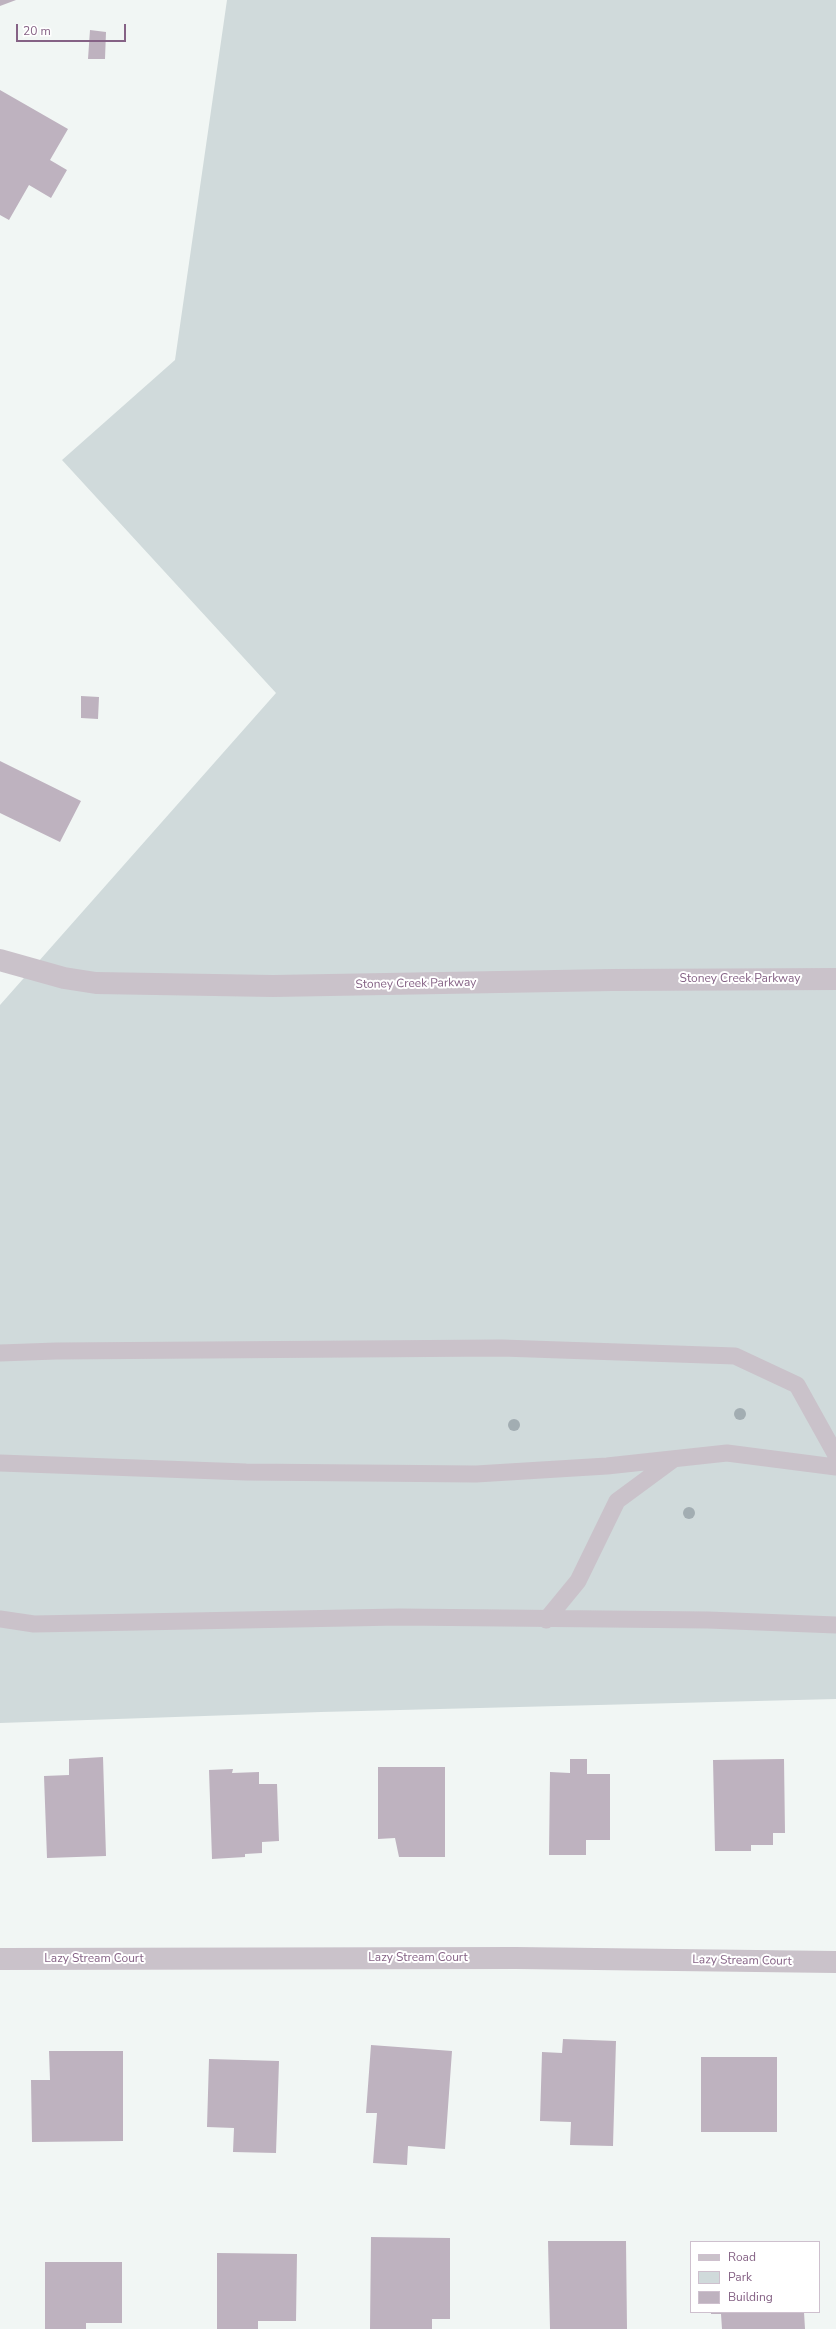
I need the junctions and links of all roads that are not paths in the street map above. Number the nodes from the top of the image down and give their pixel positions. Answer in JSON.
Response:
{"nodes":[{"id":1,"x":0,"y":960,"type":"edge"},
{"id":2,"x":836,"y":979,"type":"edge"},
{"id":3,"x":0,"y":1353,"type":"edge"},
{"id":4,"x":836,"y":1454,"type":"edge"},
{"id":5,"x":674,"y":1459,"type":"junction"},
{"id":6,"x":0,"y":1463,"type":"edge"},
{"id":7,"x":836,"y":1467,"type":"edge"},
{"id":8,"x":0,"y":1619,"type":"edge"},
{"id":9,"x":546,"y":1620,"type":"junction"},
{"id":10,"x":836,"y":1625,"type":"edge"},
{"id":11,"x":0,"y":1959,"type":"edge"},
{"id":12,"x":836,"y":1962,"type":"edge"}],
"edges":[{"from":1,"to":2,"type":"street","name":"Stoney Creek Parkway"},
{"from":3,"to":4,"type":"lane"},
{"from":5,"to":6,"type":"lane"},
{"from":5,"to":7,"type":"lane"},
{"from":5,"to":9,"type":"lane"},
{"from":8,"to":9,"type":"lane"},
{"from":9,"to":10,"type":"lane"},
{"from":11,"to":12,"type":"street","name":"Lazy Stream Court"}]}
